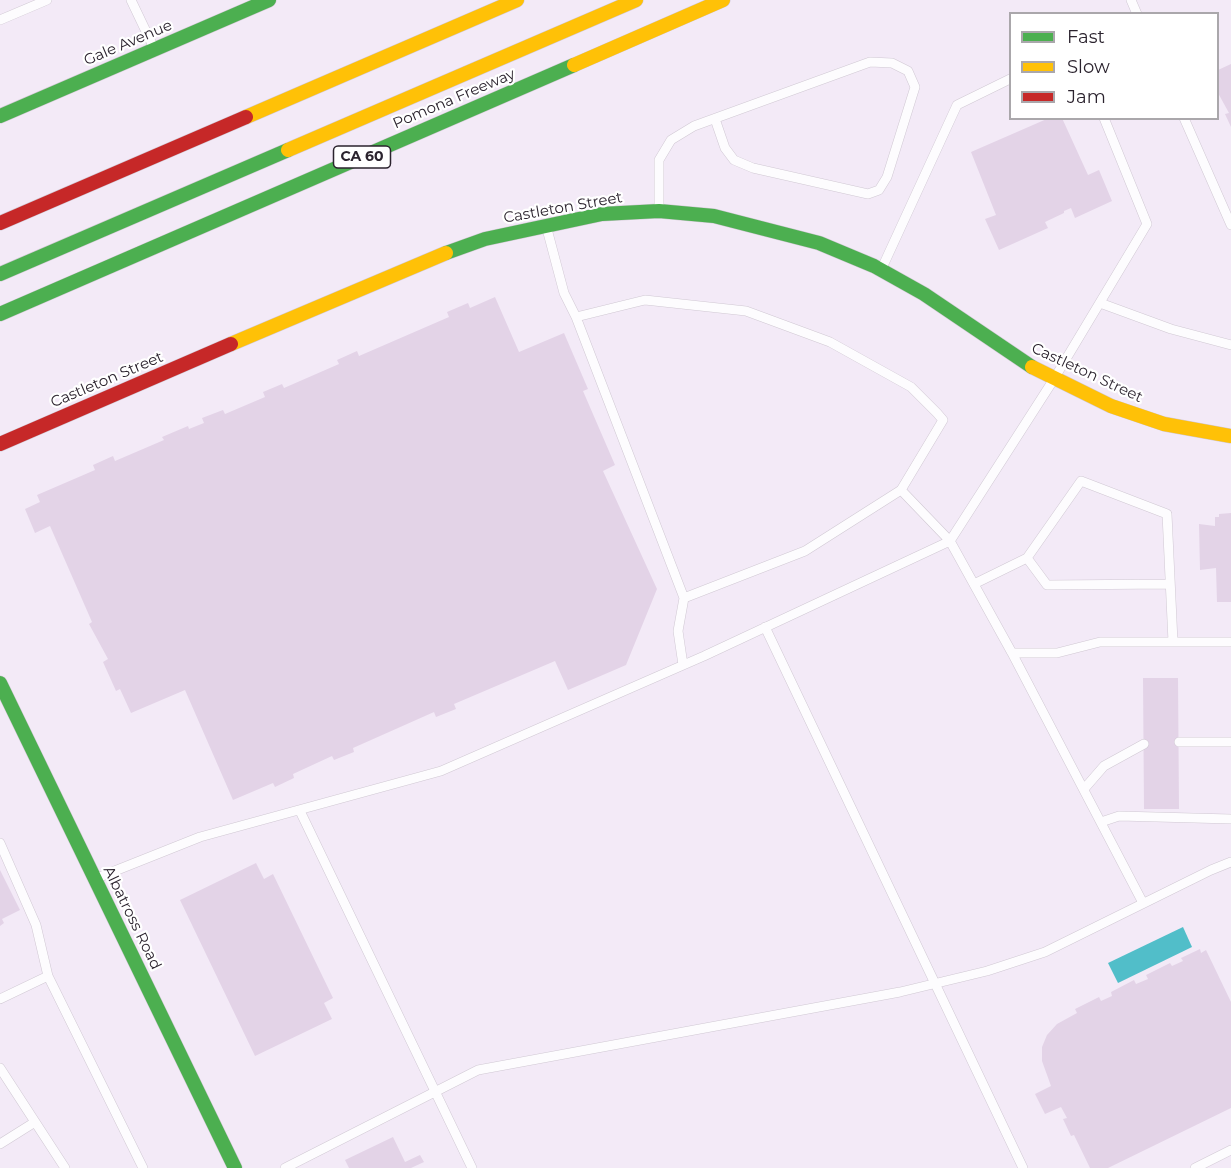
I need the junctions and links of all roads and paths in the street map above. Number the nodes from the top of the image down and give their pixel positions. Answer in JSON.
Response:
{"nodes":[{"id":1,"x":47,"y":0,"type":"edge"},
{"id":2,"x":131,"y":0,"type":"edge"},
{"id":3,"x":269,"y":0,"type":"edge"},
{"id":4,"x":517,"y":0,"type":"edge"},
{"id":5,"x":636,"y":0,"type":"edge"},
{"id":6,"x":723,"y":0,"type":"edge"},
{"id":7,"x":248,"y":4,"type":"edge"},
{"id":8,"x":0,"y":20,"type":"edge"},
{"id":9,"x":155,"y":50,"type":"junction"},
{"id":10,"x":1009,"y":80,"type":"edge"},
{"id":11,"x":0,"y":116,"type":"edge"},
{"id":12,"x":715,"y":119,"type":"junction"},
{"id":13,"x":1105,"y":120,"type":"edge"},
{"id":14,"x":1185,"y":120,"type":"edge"},
{"id":15,"x":659,"y":211,"type":"junction"},
{"id":16,"x":0,"y":223,"type":"edge"},
{"id":17,"x":546,"y":224,"type":"junction"},
{"id":18,"x":1231,"y":225,"type":"edge"},
{"id":19,"x":881,"y":270,"type":"junction"},
{"id":20,"x":0,"y":274,"type":"edge"},
{"id":21,"x":1100,"y":303,"type":"junction"},
{"id":22,"x":0,"y":314,"type":"edge"},
{"id":23,"x":576,"y":317,"type":"junction"},
{"id":24,"x":1231,"y":345,"type":"edge"},
{"id":25,"x":1054,"y":379,"type":"junction"},
{"id":26,"x":1231,"y":436,"type":"edge"},
{"id":27,"x":0,"y":444,"type":"edge"},
{"id":28,"x":902,"y":490,"type":"junction"},
{"id":29,"x":950,"y":541,"type":"junction"},
{"id":30,"x":1026,"y":558,"type":"junction"},
{"id":31,"x":974,"y":584,"type":"junction"},
{"id":32,"x":1170,"y":584,"type":"junction"},
{"id":33,"x":684,"y":598,"type":"junction"},
{"id":34,"x":765,"y":627,"type":"junction"},
{"id":35,"x":1173,"y":642,"type":"junction"},
{"id":36,"x":1231,"y":642,"type":"edge"},
{"id":37,"x":1012,"y":653,"type":"junction"},
{"id":38,"x":683,"y":665,"type":"junction"},
{"id":39,"x":0,"y":683,"type":"edge"},
{"id":40,"x":1179,"y":742,"type":"dead end"},
{"id":41,"x":1231,"y":742,"type":"edge"},
{"id":42,"x":1144,"y":744,"type":"dead end"},
{"id":43,"x":1084,"y":789,"type":"junction"},
{"id":44,"x":300,"y":812,"type":"junction"},
{"id":45,"x":1231,"y":819,"type":"edge"},
{"id":46,"x":1101,"y":822,"type":"junction"},
{"id":47,"x":0,"y":843,"type":"edge"},
{"id":48,"x":1231,"y":862,"type":"edge"},
{"id":49,"x":95,"y":879,"type":"junction"},
{"id":50,"x":1143,"y":903,"type":"junction"},
{"id":51,"x":48,"y":976,"type":"junction"},
{"id":52,"x":936,"y":984,"type":"junction"},
{"id":53,"x":0,"y":999,"type":"edge"},
{"id":54,"x":0,"y":1068,"type":"edge"},
{"id":55,"x":434,"y":1093,"type":"junction"},
{"id":56,"x":35,"y":1122,"type":"junction"},
{"id":57,"x":0,"y":1144,"type":"edge"},
{"id":58,"x":1231,"y":1150,"type":"edge"},
{"id":59,"x":65,"y":1168,"type":"edge"},
{"id":60,"x":143,"y":1168,"type":"edge"},
{"id":61,"x":235,"y":1168,"type":"edge"},
{"id":62,"x":285,"y":1168,"type":"edge"},
{"id":63,"x":472,"y":1168,"type":"edge"},
{"id":64,"x":1023,"y":1168,"type":"edge"},
{"id":65,"x":1195,"y":1168,"type":"edge"}],
"edges":[{"from":1,"to":8,"type":"lane"},
{"from":2,"to":9,"type":"lane"},
{"from":3,"to":7,"type":"main road","name":"Gale Avenue"},
{"from":4,"to":16,"type":"main road"},
{"from":5,"to":20,"type":"main road"},
{"from":6,"to":22,"type":"main road","name":"Pomona Freeway","number":"CA 60"},
{"from":7,"to":9,"type":"main road","name":"Gale Avenue"},
{"from":9,"to":11,"type":"main road","name":"Gale Avenue"},
{"from":10,"to":19,"type":"lane"},
{"from":12,"to":12,"type":"lane"},
{"from":12,"to":15,"type":"lane"},
{"from":13,"to":21,"type":"lane"},
{"from":14,"to":18,"type":"lane"},
{"from":15,"to":17,"type":"main road","name":"Castleton Street"},
{"from":15,"to":19,"type":"main road","name":"Castleton Street"},
{"from":17,"to":23,"type":"lane"},
{"from":17,"to":27,"type":"main road","name":"Castleton Street"},
{"from":19,"to":25,"type":"main road","name":"Castleton Street"},
{"from":21,"to":24,"type":"lane"},
{"from":21,"to":25,"type":"lane"},
{"from":23,"to":28,"type":"lane"},
{"from":23,"to":33,"type":"lane"},
{"from":25,"to":26,"type":"main road","name":"Castleton Street"},
{"from":25,"to":29,"type":"lane"},
{"from":28,"to":29,"type":"lane"},
{"from":28,"to":33,"type":"lane"},
{"from":29,"to":31,"type":"lane"},
{"from":29,"to":34,"type":"lane"},
{"from":30,"to":31,"type":"lane"},
{"from":30,"to":32,"type":"lane"},
{"from":30,"to":32,"type":"lane"},
{"from":31,"to":37,"type":"lane"},
{"from":32,"to":35,"type":"lane"},
{"from":33,"to":38,"type":"lane"},
{"from":34,"to":38,"type":"lane"},
{"from":34,"to":52,"type":"lane"},
{"from":35,"to":36,"type":"lane"},
{"from":35,"to":37,"type":"lane"},
{"from":37,"to":43,"type":"lane"},
{"from":38,"to":44,"type":"lane"},
{"from":39,"to":49,"type":"main road","name":"Albatross Road"},
{"from":40,"to":41,"type":"lane"},
{"from":42,"to":43,"type":"lane"},
{"from":43,"to":46,"type":"lane"},
{"from":44,"to":49,"type":"lane"},
{"from":44,"to":55,"type":"lane"},
{"from":45,"to":46,"type":"lane"},
{"from":46,"to":50,"type":"lane"},
{"from":47,"to":51,"type":"lane"},
{"from":48,"to":50,"type":"lane"},
{"from":49,"to":61,"type":"main road","name":"Albatross Road"},
{"from":50,"to":52,"type":"lane"},
{"from":51,"to":53,"type":"lane"},
{"from":51,"to":60,"type":"lane"},
{"from":52,"to":55,"type":"lane"},
{"from":52,"to":64,"type":"lane"},
{"from":54,"to":56,"type":"lane"},
{"from":55,"to":62,"type":"lane"},
{"from":55,"to":63,"type":"lane"},
{"from":56,"to":57,"type":"lane"},
{"from":56,"to":59,"type":"lane"},
{"from":58,"to":65,"type":"lane"}]}
